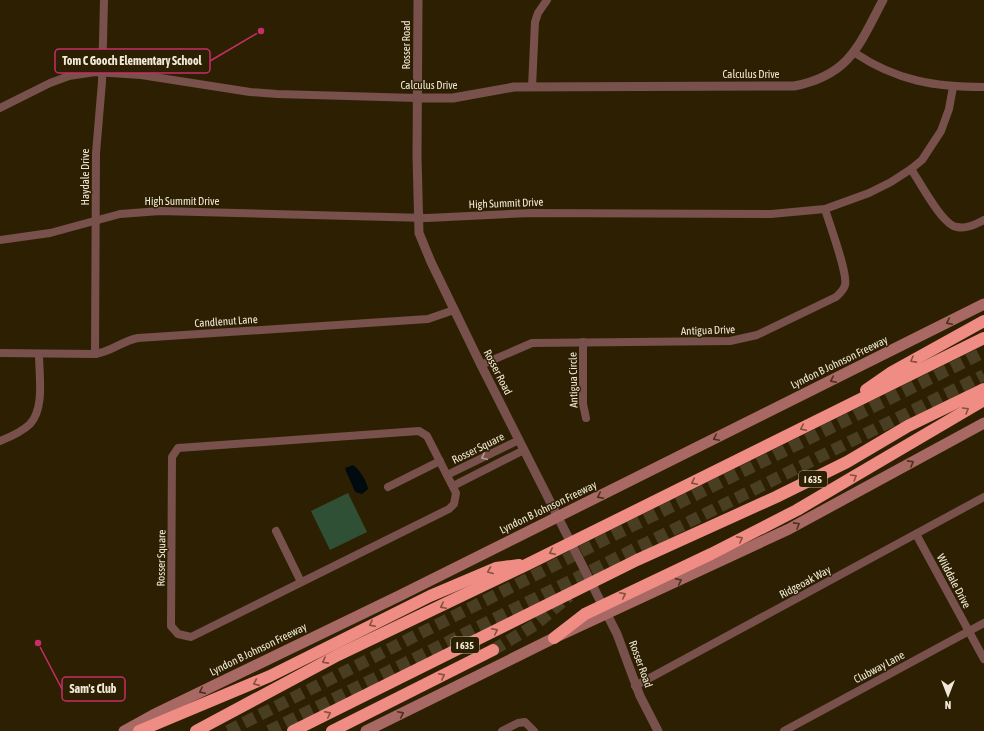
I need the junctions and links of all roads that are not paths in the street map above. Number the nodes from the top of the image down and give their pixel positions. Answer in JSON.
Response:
{"nodes":[{"id":1,"x":104,"y":0,"type":"edge"},
{"id":2,"x":418,"y":0,"type":"edge"},
{"id":3,"x":547,"y":0,"type":"edge"},
{"id":4,"x":883,"y":0,"type":"edge"},
{"id":5,"x":855,"y":53,"type":"junction"},
{"id":6,"x":103,"y":72,"type":"junction"},
{"id":7,"x":532,"y":87,"type":"junction"},
{"id":8,"x":953,"y":87,"type":"junction"},
{"id":9,"x":984,"y":87,"type":"edge"},
{"id":10,"x":417,"y":98,"type":"junction"},
{"id":11,"x":0,"y":108,"type":"edge"},
{"id":12,"x":911,"y":169,"type":"junction"},
{"id":13,"x":825,"y":209,"type":"junction"},
{"id":14,"x":418,"y":217,"type":"junction"},
{"id":15,"x":984,"y":220,"type":"edge"},
{"id":16,"x":96,"y":221,"type":"junction"},
{"id":17,"x":0,"y":240,"type":"edge"},
{"id":18,"x":984,"y":304,"type":"edge"},
{"id":19,"x":454,"y":310,"type":"junction"},
{"id":20,"x":984,"y":321,"type":"edge"},
{"id":21,"x":984,"y":338,"type":"edge"},
{"id":22,"x":583,"y":342,"type":"junction"},
{"id":23,"x":0,"y":354,"type":"edge"},
{"id":24,"x":39,"y":354,"type":"junction"},
{"id":25,"x":96,"y":354,"type":"junction"},
{"id":26,"x":481,"y":365,"type":"junction"},
{"id":27,"x":984,"y":389,"type":"edge"},
{"id":28,"x":984,"y":400,"type":"edge"},
{"id":29,"x":838,"y":411,"type":"junction"},
{"id":30,"x":586,"y":418,"type":"dead end"},
{"id":31,"x":984,"y":423,"type":"edge"},
{"id":32,"x":519,"y":440,"type":"junction"},
{"id":33,"x":0,"y":441,"type":"edge"},
{"id":34,"x":524,"y":450,"type":"junction"},
{"id":35,"x":440,"y":461,"type":"junction"},
{"id":36,"x":447,"y":475,"type":"junction"},
{"id":37,"x":453,"y":486,"type":"junction"},
{"id":38,"x":388,"y":487,"type":"dead end"},
{"id":39,"x":984,"y":497,"type":"edge"},
{"id":40,"x":276,"y":531,"type":"dead end"},
{"id":41,"x":916,"y":534,"type":"junction"},
{"id":42,"x":528,"y":564,"type":"junction"},
{"id":43,"x":301,"y":582,"type":"junction"},
{"id":44,"x":984,"y":623,"type":"edge"},
{"id":45,"x":969,"y":631,"type":"junction"},
{"id":46,"x":554,"y":638,"type":"junction"},
{"id":47,"x":493,"y":650,"type":"tunnel mouth"},
{"id":48,"x":984,"y":659,"type":"edge"},
{"id":49,"x":635,"y":686,"type":"junction"},
{"id":50,"x":124,"y":731,"type":"edge"},
{"id":51,"x":139,"y":731,"type":"edge"},
{"id":52,"x":196,"y":731,"type":"edge"},
{"id":53,"x":293,"y":731,"type":"edge"},
{"id":54,"x":332,"y":731,"type":"edge"},
{"id":55,"x":366,"y":731,"type":"edge"},
{"id":56,"x":502,"y":731,"type":"edge"},
{"id":57,"x":534,"y":731,"type":"edge"},
{"id":58,"x":658,"y":731,"type":"edge"},
{"id":59,"x":784,"y":731,"type":"edge"}],
"edges":[{"from":1,"to":6,"type":"street","name":"Haydale Drive"},
{"from":2,"to":10,"type":"street","name":"Rosser Road"},
{"from":3,"to":7,"type":"street"},
{"from":4,"to":5,"type":"street","name":"Calculus Drive"},
{"from":5,"to":7,"type":"street","name":"Calculus Drive"},
{"from":5,"to":8,"type":"street"},
{"from":6,"to":10,"type":"street","name":"Calculus Drive"},
{"from":6,"to":11,"type":"street","name":"Calculus Drive"},
{"from":6,"to":16,"type":"street","name":"Haydale Drive"},
{"from":7,"to":10,"type":"street","name":"Calculus Drive"},
{"from":8,"to":9,"type":"street"},
{"from":8,"to":12,"type":"street","name":"High Summit Drive"},
{"from":10,"to":14,"type":"street","name":"Rosser Road"},
{"from":12,"to":13,"type":"street","name":"High Summit Drive"},
{"from":12,"to":15,"type":"street"},
{"from":13,"to":14,"type":"street","name":"High Summit Drive"},
{"from":13,"to":22,"type":"street","name":"Antigua Drive"},
{"from":14,"to":16,"type":"street","name":"High Summit Drive"},
{"from":14,"to":19,"type":"street","name":"Rosser Road"},
{"from":16,"to":17,"type":"street","name":"High Summit Drive"},
{"from":16,"to":25,"type":"street","name":"Haydale Drive"},
{"from":18,"to":50,"type":"main road","name":"Lyndon B Johnson Freeway","one_way":true},
{"from":19,"to":25,"type":"street","name":"Candlenut Lane"},
{"from":19,"to":26,"type":"street","name":"Rosser Road"},
{"from":20,"to":29,"type":"highway","one_way":true},
{"from":21,"to":29,"type":"highway"},
{"from":22,"to":26,"type":"street","name":"Antigua Drive"},
{"from":22,"to":30,"type":"street","name":"Antigua Circle"},
{"from":23,"to":24,"type":"street","name":"Candlenut Lane"},
{"from":24,"to":25,"type":"street","name":"Candlenut Lane"},
{"from":24,"to":33,"type":"street"},
{"from":26,"to":32,"type":"street","name":"Rosser Road"},
{"from":53,"to":27,"type":"highway","number":"I 635","one_way":true},
{"from":46,"to":28,"type":"highway","one_way":true},
{"from":29,"to":42,"type":"highway","one_way":true},
{"from":46,"to":31,"type":"main road","one_way":true},
{"from":32,"to":34,"type":"street","name":"Rosser Road"},
{"from":32,"to":36,"type":"street","name":"Rosser Square","one_way":true},
{"from":34,"to":37,"type":"street","name":"Rosser Square"},
{"from":34,"to":49,"type":"street","name":"Rosser Road"},
{"from":35,"to":36,"type":"street","name":"Rosser Square"},
{"from":35,"to":38,"type":"street"},
{"from":35,"to":43,"type":"street","name":"Rosser Square"},
{"from":36,"to":37,"type":"street","name":"Rosser Square"},
{"from":37,"to":43,"type":"street","name":"Rosser Square"},
{"from":39,"to":41,"type":"street","name":"Ridgeoak Way"},
{"from":40,"to":43,"type":"street"},
{"from":41,"to":45,"type":"street","name":"Wilddale Drive"},
{"from":41,"to":49,"type":"street","name":"Ridgeoak Way"},
{"from":42,"to":51,"type":"highway","one_way":true},
{"from":42,"to":52,"type":"highway","one_way":true},
{"from":44,"to":45,"type":"street","name":"Clubway Lane"},
{"from":45,"to":48,"type":"street","name":"Wilddale Drive"},
{"from":45,"to":59,"type":"street","name":"Clubway Lane"},
{"from":55,"to":46,"type":"main road","one_way":true},
{"from":54,"to":47,"type":"highway","one_way":true},
{"from":49,"to":58,"type":"street","name":"Rosser Road"},
{"from":56,"to":57,"type":"street"}]}
